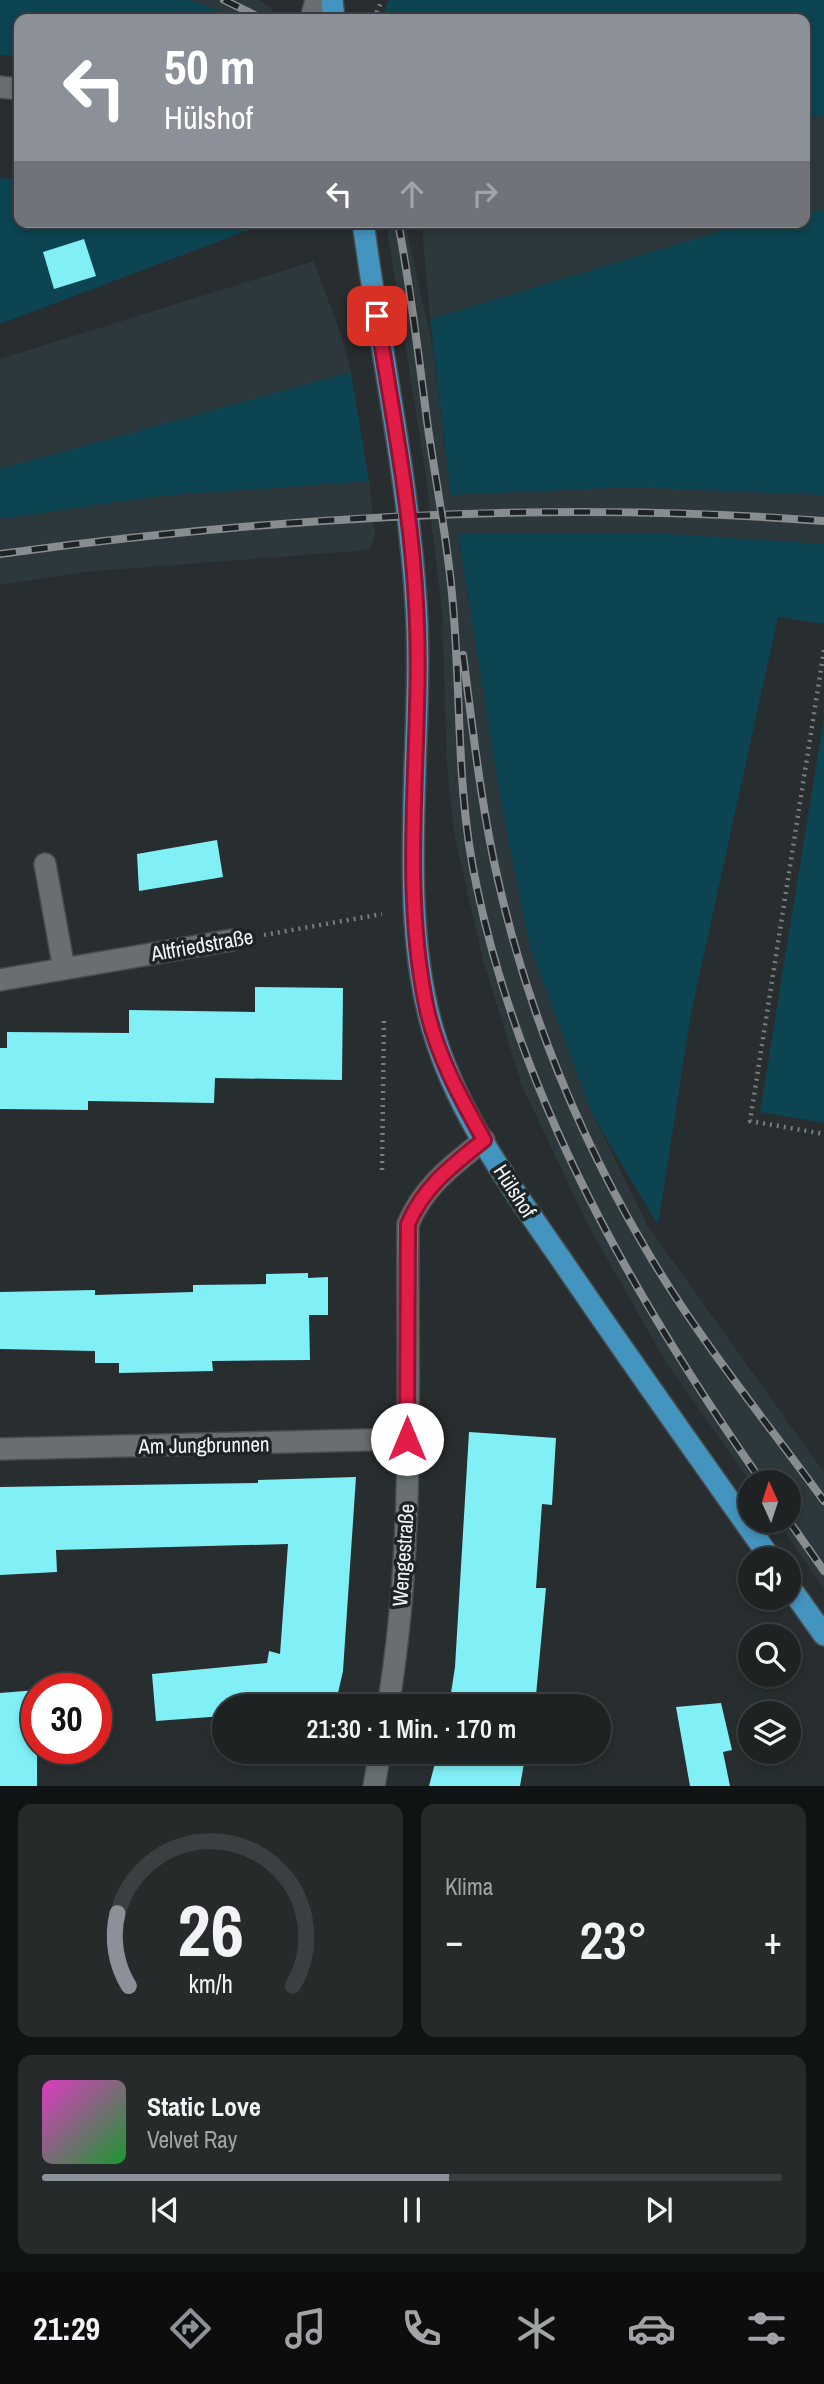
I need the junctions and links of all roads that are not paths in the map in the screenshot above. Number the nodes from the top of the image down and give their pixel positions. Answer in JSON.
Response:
{"nodes":[{"id":1,"x":357,"y":228,"type":"edge"},
{"id":2,"x":364,"y":228,"type":"edge"},
{"id":3,"x":366,"y":244,"type":"junction"},
{"id":4,"x":45,"y":864,"type":"dead end"},
{"id":5,"x":232,"y":940,"type":"road end"},
{"id":6,"x":64,"y":969,"type":"junction"},
{"id":7,"x":0,"y":980,"type":"edge"},
{"id":8,"x":484,"y":1140,"type":"junction"},
{"id":9,"x":407,"y":1439,"type":"junction"},
{"id":10,"x":0,"y":1449,"type":"edge"},
{"id":11,"x":763,"y":1547,"type":"edge"},
{"id":12,"x":801,"y":1603,"type":"edge"},
{"id":13,"x":824,"y":1635,"type":"edge"},
{"id":14,"x":389,"y":1694,"type":"edge"},
{"id":15,"x":378,"y":1764,"type":"edge"},
{"id":16,"x":374,"y":1786,"type":"edge"}],
"edges":[{"from":1,"to":3,"type":"street"},
{"from":2,"to":3,"type":"main road","name":"Hülshof"},
{"from":3,"to":8,"type":"main road","name":"Hülshof"},
{"from":4,"to":6,"type":"street"},
{"from":5,"to":6,"type":"street","name":"Altfriedstraße"},
{"from":6,"to":7,"type":"street","name":"Altfriedstraße"},
{"from":8,"to":9,"type":"street","name":"Wengestraße"},
{"from":8,"to":11,"type":"main road","name":"Hülshof"},
{"from":9,"to":10,"type":"street","name":"Am Jungbrunnen"},
{"from":9,"to":14,"type":"street","name":"Wengestraße"},
{"from":12,"to":13,"type":"main road"},
{"from":15,"to":16,"type":"street"}]}
